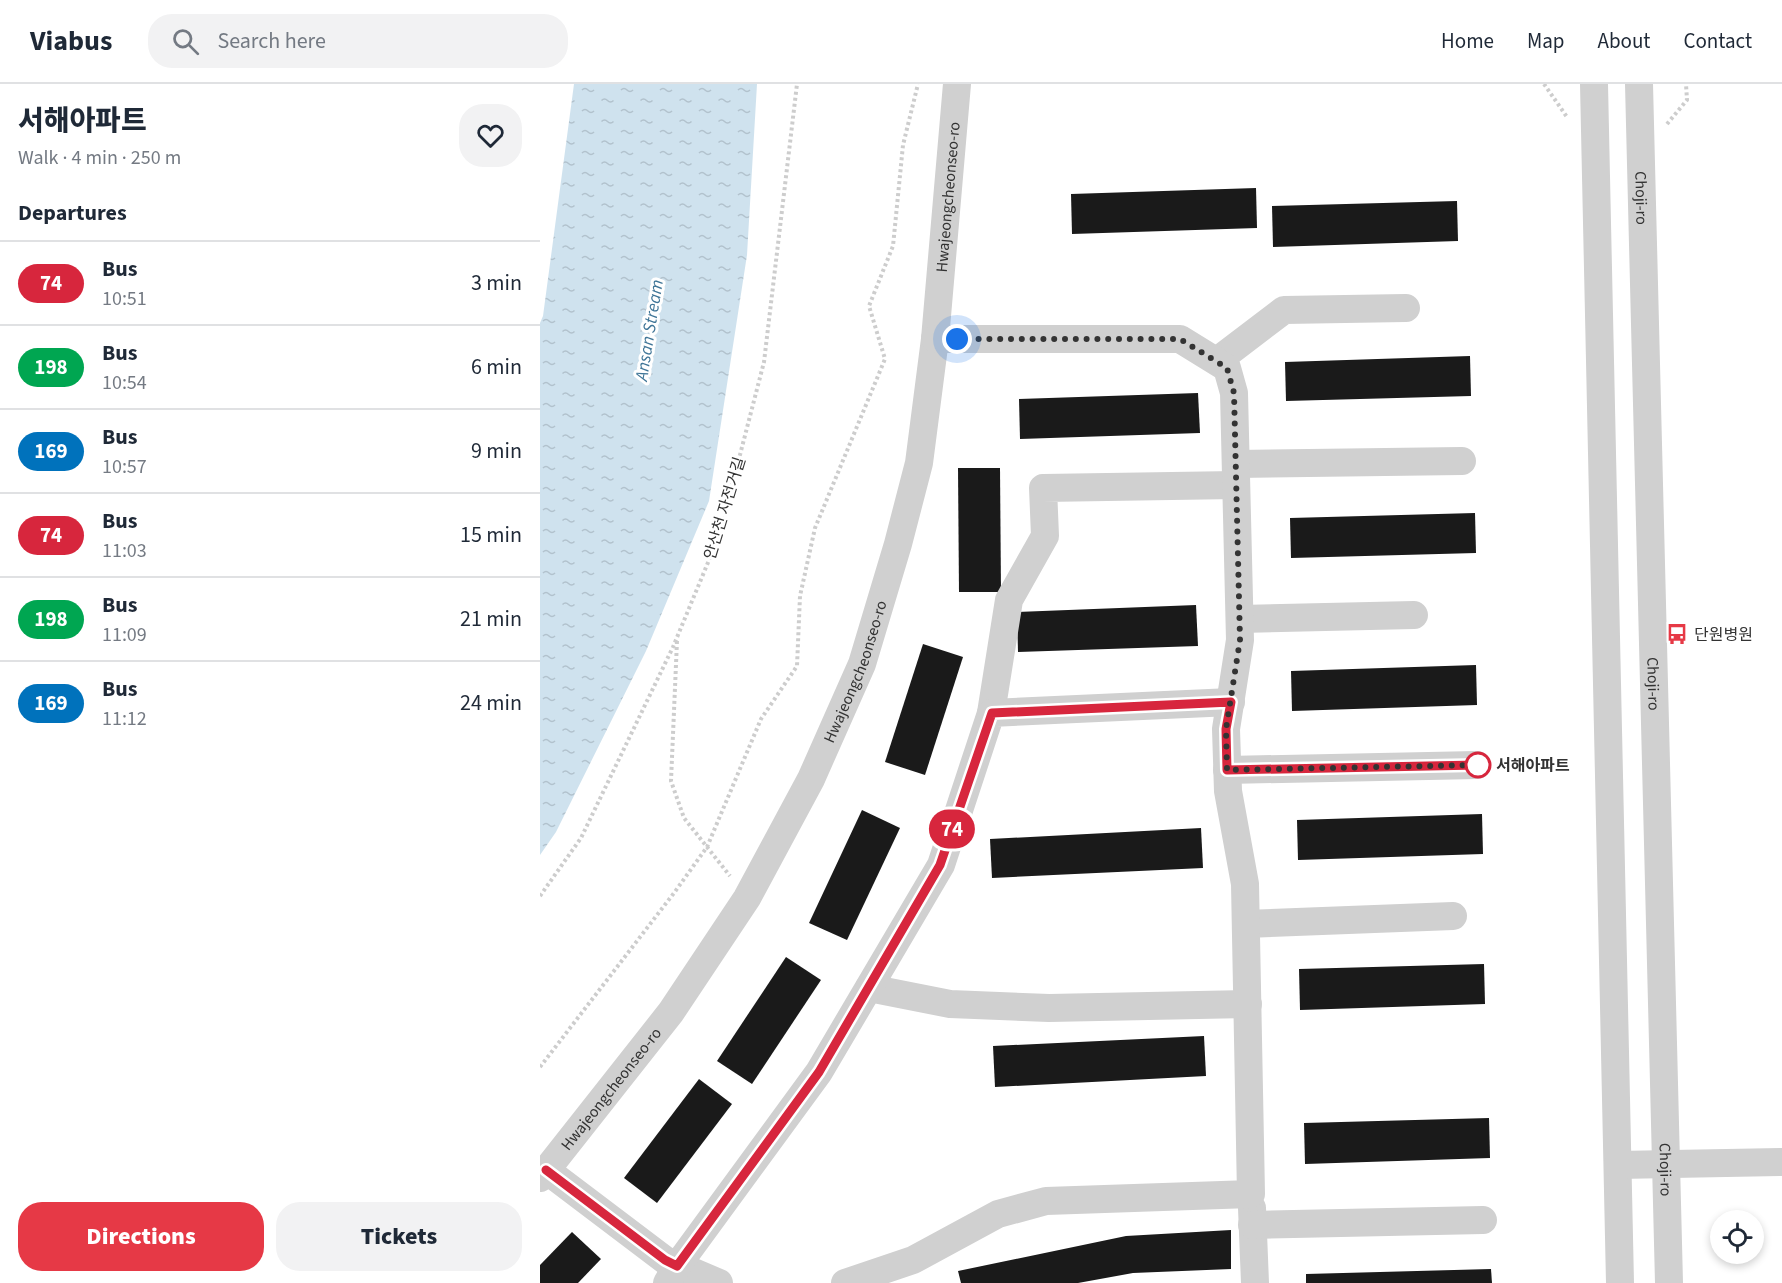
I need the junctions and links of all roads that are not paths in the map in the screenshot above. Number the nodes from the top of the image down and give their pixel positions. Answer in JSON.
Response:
{"nodes":[{"id":1,"x":957,"y":84,"type":"edge"},
{"id":2,"x":1594,"y":84,"type":"edge"},
{"id":3,"x":1639,"y":84,"type":"edge"},
{"id":4,"x":1406,"y":308,"type":"dead end"},
{"id":5,"x":935,"y":339,"type":"junction"},
{"id":6,"x":1217,"y":361,"type":"junction"},
{"id":7,"x":1462,"y":461,"type":"dead end"},
{"id":8,"x":1236,"y":474,"type":"junction"},
{"id":9,"x":1414,"y":615,"type":"dead end"},
{"id":10,"x":1240,"y":619,"type":"junction"},
{"id":11,"x":1231,"y":702,"type":"junction"},
{"id":12,"x":992,"y":713,"type":"junction"},
{"id":13,"x":1478,"y":765,"type":"dead end"},
{"id":14,"x":1227,"y":770,"type":"junction"},
{"id":15,"x":1453,"y":916,"type":"dead end"},
{"id":16,"x":1246,"y":924,"type":"junction"},
{"id":17,"x":868,"y":988,"type":"junction"},
{"id":18,"x":1248,"y":1004,"type":"junction"},
{"id":19,"x":1782,"y":1162,"type":"edge"},
{"id":20,"x":1666,"y":1164,"type":"junction"},
{"id":21,"x":1617,"y":1165,"type":"junction"},
{"id":22,"x":543,"y":1174,"type":"edge"},
{"id":23,"x":1251,"y":1194,"type":"junction"},
{"id":24,"x":1483,"y":1220,"type":"dead end"},
{"id":25,"x":1252,"y":1225,"type":"junction"},
{"id":26,"x":913,"y":1271,"type":"edge"},
{"id":27,"x":672,"y":1274,"type":"edge"},
{"id":28,"x":719,"y":1283,"type":"edge"},
{"id":29,"x":846,"y":1283,"type":"edge"},
{"id":30,"x":1255,"y":1283,"type":"edge"},
{"id":31,"x":1620,"y":1283,"type":"edge"},
{"id":32,"x":1668,"y":1283,"type":"edge"}],
"edges":[{"from":1,"to":5,"type":"street","name":"Hwajeongcheonseo-ro"},
{"from":2,"to":21,"type":"street"},
{"from":3,"to":20,"type":"street","name":"Choji-ro"},
{"from":4,"to":6,"type":"street"},
{"from":5,"to":6,"type":"street"},
{"from":5,"to":22,"type":"street","name":"Hwajeongcheonseo-ro"},
{"from":6,"to":8,"type":"street"},
{"from":7,"to":8,"type":"street"},
{"from":8,"to":10,"type":"street"},
{"from":8,"to":12,"type":"street"},
{"from":9,"to":10,"type":"street"},
{"from":10,"to":11,"type":"street"},
{"from":11,"to":12,"type":"street"},
{"from":11,"to":14,"type":"street"},
{"from":12,"to":17,"type":"street"},
{"from":13,"to":14,"type":"street"},
{"from":14,"to":16,"type":"street"},
{"from":15,"to":16,"type":"street"},
{"from":16,"to":18,"type":"street"},
{"from":17,"to":18,"type":"street"},
{"from":17,"to":27,"type":"street"},
{"from":18,"to":23,"type":"street"},
{"from":19,"to":20,"type":"street"},
{"from":20,"to":21,"type":"street"},
{"from":20,"to":32,"type":"street","name":"Choji-ro"},
{"from":21,"to":31,"type":"street"},
{"from":22,"to":27,"type":"street"},
{"from":23,"to":25,"type":"street"},
{"from":23,"to":26,"type":"street"},
{"from":24,"to":25,"type":"street"},
{"from":25,"to":30,"type":"street"},
{"from":26,"to":29,"type":"street"},
{"from":27,"to":28,"type":"street"}]}
